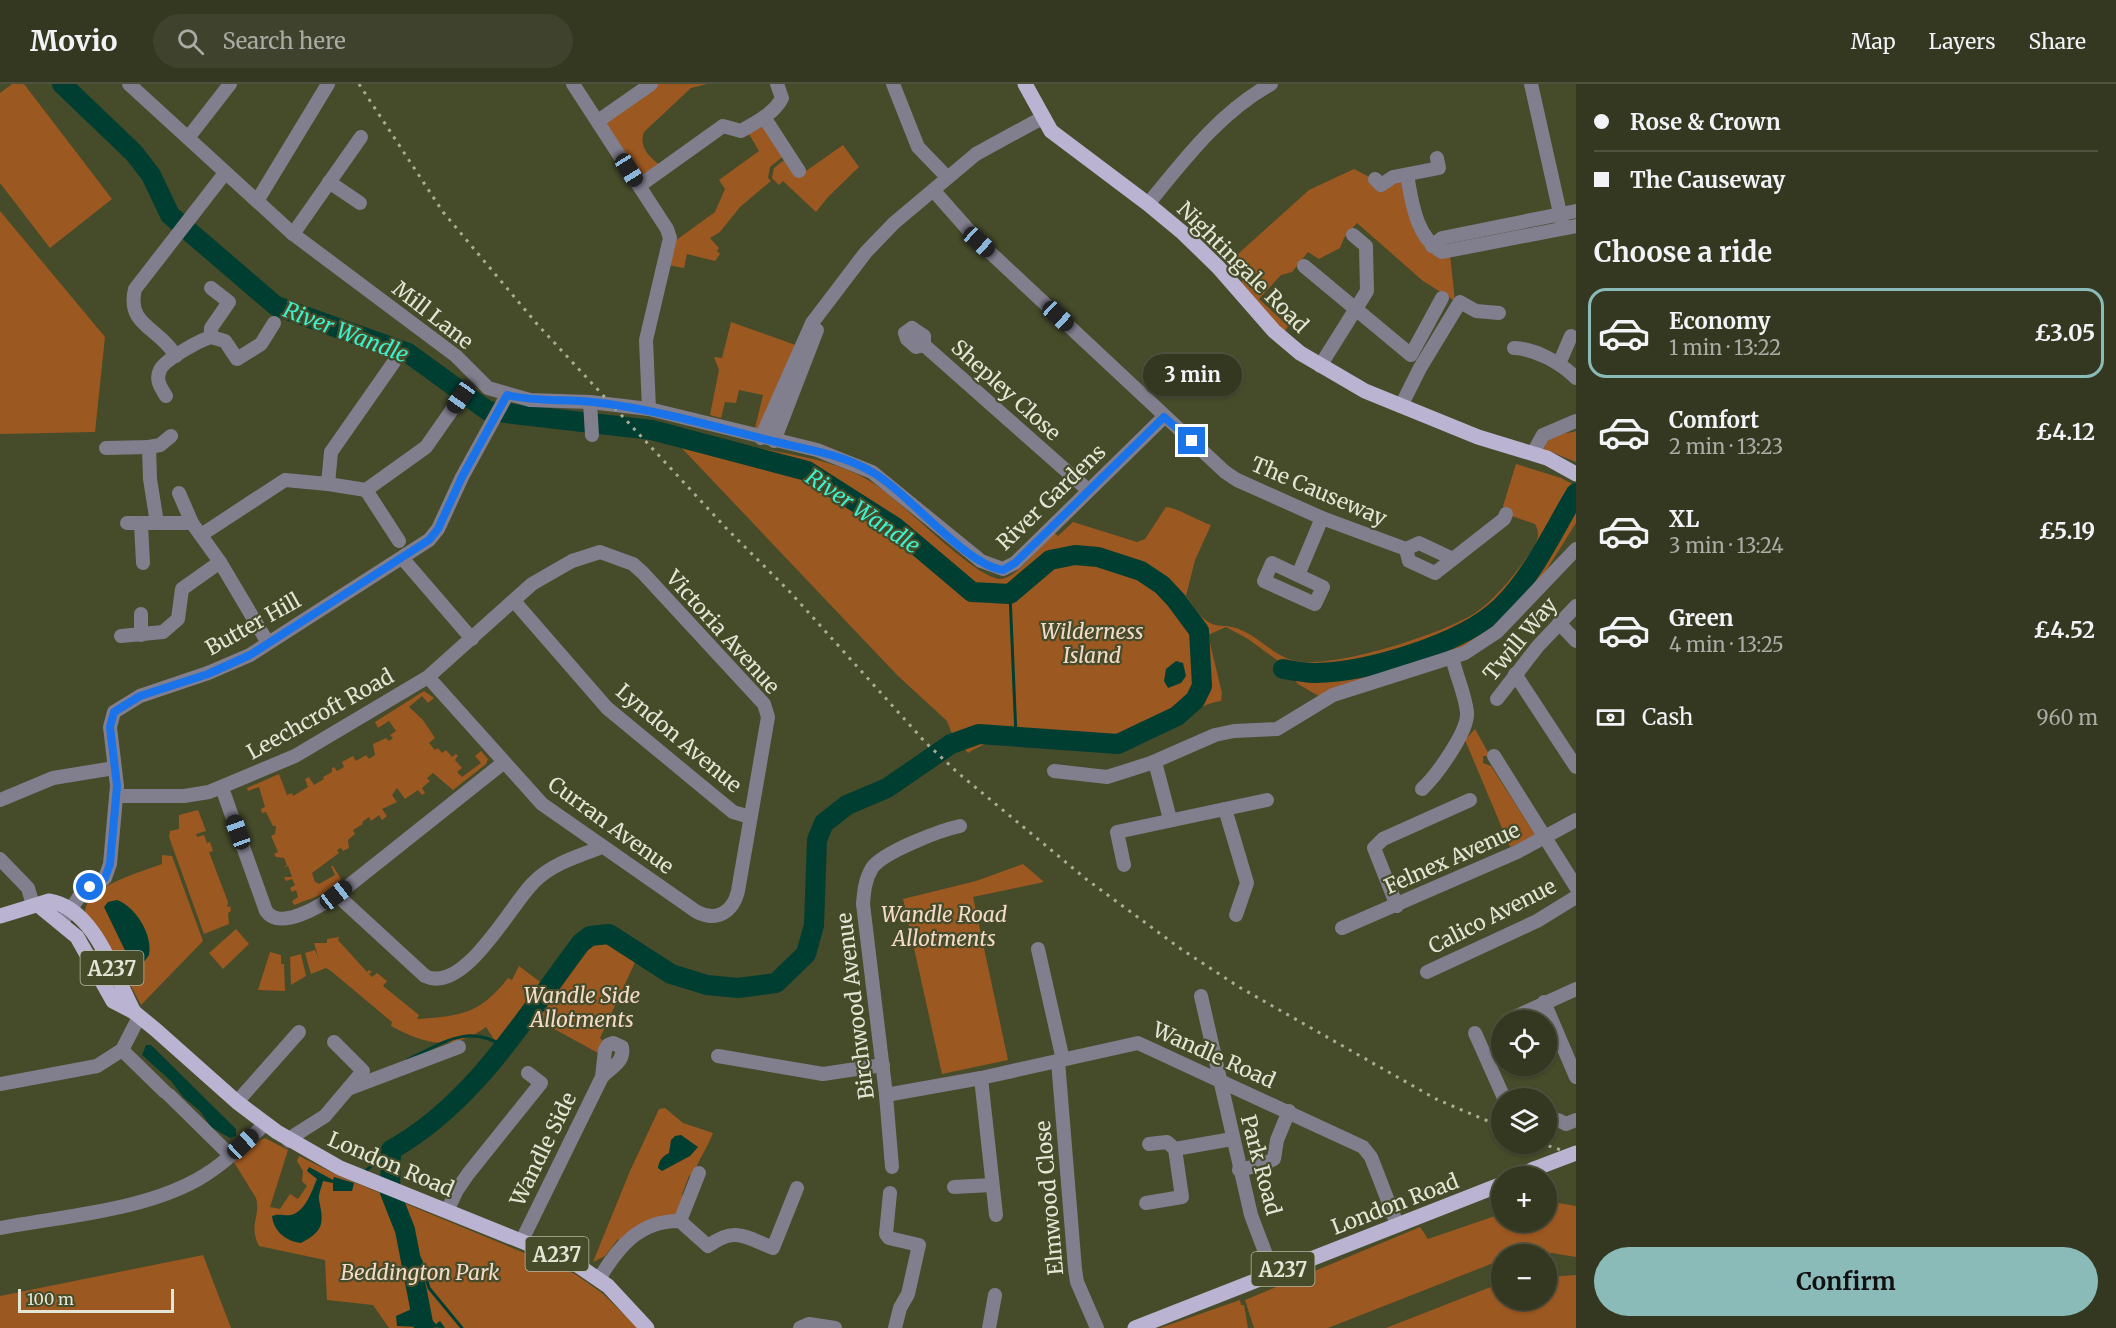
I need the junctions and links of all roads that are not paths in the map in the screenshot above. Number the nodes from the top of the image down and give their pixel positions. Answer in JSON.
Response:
{"nodes":[{"id":1,"x":129,"y":84,"type":"edge"},
{"id":2,"x":230,"y":84,"type":"edge"},
{"id":3,"x":328,"y":84,"type":"edge"},
{"id":4,"x":573,"y":84,"type":"edge"},
{"id":5,"x":651,"y":84,"type":"edge"},
{"id":6,"x":777,"y":84,"type":"edge"},
{"id":7,"x":1025,"y":84,"type":"edge"},
{"id":8,"x":1270,"y":84,"type":"edge"},
{"id":9,"x":1532,"y":84,"type":"edge"},
{"id":10,"x":890,"y":92,"type":"edge"},
{"id":11,"x":764,"y":117,"type":"junction"},
{"id":12,"x":1042,"y":118,"type":"junction"},
{"id":13,"x":598,"y":122,"type":"junction"},
{"id":14,"x":361,"y":137,"type":"dead end"},
{"id":15,"x":188,"y":138,"type":"junction"},
{"id":16,"x":1437,"y":158,"type":"dead end"},
{"id":17,"x":799,"y":171,"type":"dead end"},
{"id":18,"x":225,"y":173,"type":"junction"},
{"id":19,"x":1407,"y":175,"type":"junction"},
{"id":20,"x":947,"y":177,"type":"junction"},
{"id":21,"x":1375,"y":179,"type":"dead end"},
{"id":22,"x":329,"y":182,"type":"junction"},
{"id":23,"x":639,"y":186,"type":"junction"},
{"id":24,"x":934,"y":191,"type":"junction"},
{"id":25,"x":257,"y":201,"type":"junction"},
{"id":26,"x":360,"y":203,"type":"dead end"},
{"id":27,"x":1148,"y":204,"type":"junction"},
{"id":28,"x":1576,"y":211,"type":"edge"},
{"id":29,"x":1561,"y":214,"type":"junction"},
{"id":30,"x":1570,"y":227,"type":"edge"},
{"id":31,"x":293,"y":234,"type":"junction"},
{"id":32,"x":1353,"y":235,"type":"dead end"},
{"id":33,"x":1432,"y":246,"type":"junction"},
{"id":34,"x":1305,"y":266,"type":"dead end"},
{"id":35,"x":211,"y":288,"type":"dead end"},
{"id":36,"x":1442,"y":298,"type":"dead end"},
{"id":37,"x":1357,"y":310,"type":"junction"},
{"id":38,"x":1499,"y":313,"type":"dead end"},
{"id":39,"x":274,"y":323,"type":"dead end"},
{"id":40,"x":1571,"y":336,"type":"dead end"},
{"id":41,"x":211,"y":337,"type":"junction"},
{"id":42,"x":924,"y":345,"type":"dead end"},
{"id":43,"x":1514,"y":348,"type":"dead end"},
{"id":44,"x":176,"y":356,"type":"junction"},
{"id":45,"x":394,"y":362,"type":"dead end"},
{"id":46,"x":1559,"y":364,"type":"junction"},
{"id":47,"x":1320,"y":366,"type":"junction"},
{"id":48,"x":1576,"y":378,"type":"edge"},
{"id":49,"x":166,"y":396,"type":"dead end"},
{"id":50,"x":461,"y":397,"type":"dead end"},
{"id":51,"x":505,"y":400,"type":"junction"},
{"id":52,"x":1401,"y":406,"type":"junction"},
{"id":53,"x":590,"y":409,"type":"junction"},
{"id":54,"x":649,"y":409,"type":"junction"},
{"id":55,"x":1164,"y":417,"type":"junction"},
{"id":56,"x":1576,"y":421,"type":"edge"},
{"id":57,"x":592,"y":435,"type":"dead end"},
{"id":58,"x":171,"y":436,"type":"dead end"},
{"id":59,"x":768,"y":440,"type":"junction"},
{"id":60,"x":150,"y":447,"type":"junction"},
{"id":61,"x":106,"y":448,"type":"dead end"},
{"id":62,"x":1533,"y":453,"type":"junction"},
{"id":63,"x":1572,"y":472,"type":"edge"},
{"id":64,"x":327,"y":484,"type":"junction"},
{"id":65,"x":366,"y":490,"type":"junction"},
{"id":66,"x":1088,"y":490,"type":"junction"},
{"id":67,"x":179,"y":493,"type":"dead end"},
{"id":68,"x":1506,"y":514,"type":"dead end"},
{"id":69,"x":1322,"y":518,"type":"junction"},
{"id":70,"x":157,"y":523,"type":"junction"},
{"id":71,"x":192,"y":523,"type":"junction"},
{"id":72,"x":201,"y":535,"type":"junction"},
{"id":73,"x":399,"y":541,"type":"dead end"},
{"id":74,"x":1406,"y":549,"type":"junction"},
{"id":75,"x":1576,"y":549,"type":"edge"},
{"id":76,"x":403,"y":559,"type":"junction"},
{"id":77,"x":1453,"y":559,"type":"junction"},
{"id":78,"x":220,"y":562,"type":"junction"},
{"id":79,"x":143,"y":563,"type":"dead end"},
{"id":80,"x":1298,"y":575,"type":"dead end"},
{"id":81,"x":514,"y":601,"type":"junction"},
{"id":82,"x":1576,"y":606,"type":"edge"},
{"id":83,"x":141,"y":614,"type":"dead end"},
{"id":84,"x":1559,"y":623,"type":"junction"},
{"id":85,"x":141,"y":635,"type":"junction"},
{"id":86,"x":121,"y":636,"type":"dead end"},
{"id":87,"x":472,"y":639,"type":"junction"},
{"id":88,"x":1576,"y":641,"type":"edge"},
{"id":89,"x":268,"y":643,"type":"junction"},
{"id":90,"x":1452,"y":657,"type":"junction"},
{"id":91,"x":1515,"y":674,"type":"junction"},
{"id":92,"x":428,"y":677,"type":"junction"},
{"id":93,"x":1497,"y":699,"type":"dead end"},
{"id":94,"x":1494,"y":756,"type":"dead end"},
{"id":95,"x":1155,"y":762,"type":"junction"},
{"id":96,"x":503,"y":763,"type":"junction"},
{"id":97,"x":1576,"y":767,"type":"edge"},
{"id":98,"x":114,"y":768,"type":"junction"},
{"id":99,"x":1054,"y":771,"type":"dead end"},
{"id":100,"x":222,"y":788,"type":"junction"},
{"id":101,"x":1422,"y":789,"type":"dead end"},
{"id":102,"x":116,"y":796,"type":"junction"},
{"id":103,"x":0,"y":800,"type":"edge"},
{"id":104,"x":1267,"y":800,"type":"dead end"},
{"id":105,"x":1470,"y":800,"type":"dead end"},
{"id":106,"x":1225,"y":809,"type":"junction"},
{"id":107,"x":750,"y":817,"type":"junction"},
{"id":108,"x":1170,"y":819,"type":"junction"},
{"id":109,"x":1576,"y":820,"type":"edge"},
{"id":110,"x":960,"y":826,"type":"dead end"},
{"id":111,"x":583,"y":833,"type":"junction"},
{"id":112,"x":1546,"y":838,"type":"junction"},
{"id":113,"x":600,"y":845,"type":"junction"},
{"id":114,"x":580,"y":855,"type":"junction"},
{"id":115,"x":0,"y":859,"type":"edge"},
{"id":116,"x":1124,"y":865,"type":"dead end"},
{"id":117,"x":1576,"y":887,"type":"edge"},
{"id":118,"x":336,"y":895,"type":"junction"},
{"id":119,"x":1576,"y":897,"type":"edge"},
{"id":120,"x":35,"y":905,"type":"junction"},
{"id":121,"x":1397,"y":906,"type":"junction"},
{"id":122,"x":1236,"y":915,"type":"dead end"},
{"id":123,"x":0,"y":916,"type":"edge"},
{"id":124,"x":66,"y":916,"type":"junction"},
{"id":125,"x":705,"y":916,"type":"joint"},
{"id":126,"x":1342,"y":928,"type":"dead end"},
{"id":127,"x":1038,"y":949,"type":"dead end"},
{"id":128,"x":1427,"y":972,"type":"dead end"},
{"id":129,"x":1576,"y":989,"type":"edge"},
{"id":130,"x":1201,"y":996,"type":"dead end"},
{"id":131,"x":1544,"y":1002,"type":"junction"},
{"id":132,"x":1527,"y":1010,"type":"edge"},
{"id":133,"x":137,"y":1015,"type":"junction"},
{"id":134,"x":299,"y":1032,"type":"dead end"},
{"id":135,"x":1475,"y":1033,"type":"dead end"},
{"id":136,"x":334,"y":1042,"type":"dead end"},
{"id":137,"x":459,"y":1047,"type":"dead end"},
{"id":138,"x":122,"y":1050,"type":"junction"},
{"id":139,"x":718,"y":1056,"type":"dead end"},
{"id":140,"x":1060,"y":1060,"type":"junction"},
{"id":141,"x":883,"y":1065,"type":"junction"},
{"id":142,"x":528,"y":1073,"type":"dead end"},
{"id":143,"x":602,"y":1077,"type":"dead end"},
{"id":144,"x":1576,"y":1077,"type":"edge"},
{"id":145,"x":981,"y":1078,"type":"junction"},
{"id":146,"x":1218,"y":1078,"type":"junction"},
{"id":147,"x":0,"y":1084,"type":"edge"},
{"id":148,"x":1500,"y":1088,"type":"edge"},
{"id":149,"x":346,"y":1090,"type":"junction"},
{"id":150,"x":886,"y":1095,"type":"junction"},
{"id":151,"x":237,"y":1102,"type":"junction"},
{"id":152,"x":1289,"y":1111,"type":"junction"},
{"id":153,"x":1557,"y":1120,"type":"edge"},
{"id":154,"x":1576,"y":1120,"type":"edge"},
{"id":155,"x":264,"y":1124,"type":"junction"},
{"id":156,"x":1232,"y":1139,"type":"junction"},
{"id":157,"x":289,"y":1141,"type":"junction"},
{"id":158,"x":1149,"y":1144,"type":"dead end"},
{"id":159,"x":1175,"y":1149,"type":"junction"},
{"id":160,"x":234,"y":1152,"type":"junction"},
{"id":161,"x":1576,"y":1153,"type":"edge"},
{"id":162,"x":1542,"y":1166,"type":"edge"},
{"id":163,"x":892,"y":1167,"type":"dead end"},
{"id":164,"x":1239,"y":1170,"type":"junction"},
{"id":165,"x":699,"y":1173,"type":"dead end"},
{"id":166,"x":992,"y":1185,"type":"junction"},
{"id":167,"x":954,"y":1187,"type":"dead end"},
{"id":168,"x":797,"y":1188,"type":"dead end"},
{"id":169,"x":1491,"y":1189,"type":"edge"},
{"id":170,"x":890,"y":1193,"type":"dead end"},
{"id":171,"x":1146,"y":1203,"type":"dead end"},
{"id":172,"x":447,"y":1211,"type":"junction"},
{"id":173,"x":996,"y":1215,"type":"dead end"},
{"id":174,"x":680,"y":1221,"type":"junction"},
{"id":175,"x":1398,"y":1224,"type":"junction"},
{"id":176,"x":0,"y":1228,"type":"edge"},
{"id":177,"x":522,"y":1240,"type":"junction"},
{"id":178,"x":1273,"y":1273,"type":"junction"},
{"id":179,"x":599,"y":1279,"type":"junction"},
{"id":180,"x":995,"y":1295,"type":"dead end"},
{"id":181,"x":647,"y":1328,"type":"edge"},
{"id":182,"x":800,"y":1328,"type":"edge"},
{"id":183,"x":835,"y":1328,"type":"edge"},
{"id":184,"x":895,"y":1328,"type":"edge"},
{"id":185,"x":989,"y":1328,"type":"edge"},
{"id":186,"x":1097,"y":1328,"type":"edge"},
{"id":187,"x":1135,"y":1328,"type":"edge"}],
"edges":[{"from":1,"to":15,"type":"street","name":"Mill Lane"},
{"from":2,"to":15,"type":"street"},
{"from":3,"to":25,"type":"street"},
{"from":4,"to":13,"type":"street"},
{"from":5,"to":13,"type":"street"},
{"from":6,"to":11,"type":"street"},
{"from":7,"to":12,"type":"main road","name":"Nightingale Road"},
{"from":8,"to":27,"type":"street"},
{"from":9,"to":29,"type":"street"},
{"from":10,"to":20,"type":"street"},
{"from":11,"to":17,"type":"street"},
{"from":11,"to":23,"type":"street"},
{"from":12,"to":20,"type":"street"},
{"from":12,"to":27,"type":"main road","name":"Nightingale Road"},
{"from":13,"to":23,"type":"street"},
{"from":14,"to":22,"type":"street"},
{"from":15,"to":18,"type":"street","name":"Mill Lane"},
{"from":16,"to":19,"type":"street"},
{"from":18,"to":25,"type":"street","name":"Mill Lane"},
{"from":18,"to":44,"type":"street"},
{"from":19,"to":21,"type":"street"},
{"from":19,"to":33,"type":"street"},
{"from":20,"to":24,"type":"street"},
{"from":22,"to":26,"type":"street"},
{"from":22,"to":31,"type":"street"},
{"from":23,"to":54,"type":"street"},
{"from":24,"to":55,"type":"street","name":"The Causeway"},
{"from":24,"to":59,"type":"street"},
{"from":25,"to":31,"type":"street","name":"Mill Lane"},
{"from":27,"to":47,"type":"main road","name":"Nightingale Road"},
{"from":28,"to":29,"type":"street"},
{"from":29,"to":30,"type":"street"},
{"from":29,"to":33,"type":"street"},
{"from":30,"to":33,"type":"street"},
{"from":31,"to":51,"type":"street","name":"Mill Lane"},
{"from":32,"to":37,"type":"street"},
{"from":34,"to":37,"type":"street"},
{"from":35,"to":41,"type":"street"},
{"from":36,"to":37,"type":"street"},
{"from":37,"to":47,"type":"street"},
{"from":38,"to":52,"type":"street"},
{"from":39,"to":41,"type":"street"},
{"from":40,"to":46,"type":"street"},
{"from":41,"to":44,"type":"street"},
{"from":42,"to":66,"type":"street","name":"Shepley Close"},
{"from":43,"to":46,"type":"street"},
{"from":44,"to":49,"type":"street"},
{"from":45,"to":64,"type":"street"},
{"from":46,"to":48,"type":"street"},
{"from":47,"to":52,"type":"main road","name":"Nightingale Road"},
{"from":50,"to":65,"type":"street"},
{"from":51,"to":53,"type":"street","name":"Mill Lane"},
{"from":51,"to":76,"type":"street","name":"Butter Hill"},
{"from":52,"to":62,"type":"main road","name":"Nightingale Road"},
{"from":53,"to":54,"type":"street","name":"Mill Lane"},
{"from":53,"to":57,"type":"street"},
{"from":54,"to":59,"type":"street","name":"Mill Lane"},
{"from":55,"to":66,"type":"street","name":"River Gardens"},
{"from":55,"to":69,"type":"street","name":"The Causeway"},
{"from":56,"to":62,"type":"street"},
{"from":58,"to":60,"type":"street"},
{"from":59,"to":66,"type":"street","name":"River Gardens"},
{"from":60,"to":61,"type":"street"},
{"from":60,"to":70,"type":"street"},
{"from":62,"to":63,"type":"main road","name":"Nightingale Road"},
{"from":64,"to":65,"type":"street"},
{"from":64,"to":72,"type":"street"},
{"from":65,"to":73,"type":"street"},
{"from":67,"to":71,"type":"street"},
{"from":68,"to":77,"type":"street","name":"The Causeway"},
{"from":69,"to":74,"type":"street","name":"The Causeway"},
{"from":69,"to":80,"type":"street"},
{"from":70,"to":71,"type":"street"},
{"from":70,"to":79,"type":"street"},
{"from":71,"to":72,"type":"street"},
{"from":72,"to":78,"type":"street"},
{"from":74,"to":77,"type":"street","name":"The Causeway"},
{"from":74,"to":77,"type":"street","name":"The Causeway"},
{"from":75,"to":90,"type":"street"},
{"from":76,"to":87,"type":"street"},
{"from":76,"to":89,"type":"street","name":"Butter Hill"},
{"from":78,"to":85,"type":"street"},
{"from":78,"to":89,"type":"street"},
{"from":81,"to":87,"type":"street","name":"Leechcroft Road"},
{"from":81,"to":107,"type":"street","name":"Lyndon Avenue"},
{"from":81,"to":107,"type":"street","name":"Victoria Avenue"},
{"from":82,"to":84,"type":"street","name":"Twill Way"},
{"from":83,"to":85,"type":"street"},
{"from":84,"to":88,"type":"street"},
{"from":84,"to":91,"type":"street","name":"Twill Way"},
{"from":85,"to":86,"type":"street"},
{"from":87,"to":92,"type":"street","name":"Leechcroft Road"},
{"from":89,"to":98,"type":"street","name":"Butter Hill"},
{"from":90,"to":95,"type":"street"},
{"from":90,"to":101,"type":"street"},
{"from":91,"to":93,"type":"street","name":"Twill Way"},
{"from":91,"to":97,"type":"street"},
{"from":92,"to":96,"type":"street","name":"Curran Avenue"},
{"from":92,"to":100,"type":"street","name":"Leechcroft Road"},
{"from":94,"to":112,"type":"street"},
{"from":95,"to":99,"type":"street"},
{"from":95,"to":108,"type":"street"},
{"from":96,"to":111,"type":"street","name":"Curran Avenue"},
{"from":96,"to":118,"type":"street"},
{"from":98,"to":102,"type":"street","name":"Butter Hill"},
{"from":98,"to":103,"type":"street"},
{"from":100,"to":102,"type":"street","name":"Leechcroft Road"},
{"from":100,"to":118,"type":"street"},
{"from":102,"to":124,"type":"street","name":"Butter Hill"},
{"from":104,"to":106,"type":"street"},
{"from":105,"to":121,"type":"street"},
{"from":106,"to":108,"type":"street"},
{"from":106,"to":122,"type":"street"},
{"from":107,"to":125,"type":"street","name":"Victoria Avenue"},
{"from":108,"to":116,"type":"street"},
{"from":109,"to":112,"type":"street","name":"Felnex Avenue"},
{"from":110,"to":141,"type":"street","name":"Birchwood Avenue"},
{"from":111,"to":113,"type":"street","name":"Curran Avenue"},
{"from":111,"to":114,"type":"street"},
{"from":112,"to":117,"type":"street"},
{"from":112,"to":121,"type":"street","name":"Felnex Avenue"},
{"from":113,"to":114,"type":"street"},
{"from":113,"to":125,"type":"street","name":"Curran Avenue"},
{"from":114,"to":118,"type":"street"},
{"from":115,"to":120,"type":"street"},
{"from":119,"to":128,"type":"street","name":"Calico Avenue"},
{"from":120,"to":123,"type":"main road"},
{"from":120,"to":124,"type":"main road"},
{"from":121,"to":126,"type":"street","name":"Felnex Avenue"},
{"from":124,"to":133,"type":"main road","name":"London Road","number":"A237"},
{"from":127,"to":140,"type":"street","name":"Elmwood Close"},
{"from":129,"to":131,"type":"street"},
{"from":130,"to":146,"type":"street","name":"Park Road"},
{"from":131,"to":132,"type":"street"},
{"from":131,"to":144,"type":"street"},
{"from":133,"to":138,"type":"street"},
{"from":133,"to":151,"type":"main road","name":"London Road","number":"A237"},
{"from":134,"to":151,"type":"street"},
{"from":135,"to":148,"type":"street"},
{"from":136,"to":149,"type":"street"},
{"from":137,"to":149,"type":"street"},
{"from":138,"to":147,"type":"street"},
{"from":138,"to":160,"type":"street"},
{"from":139,"to":141,"type":"street"},
{"from":140,"to":145,"type":"street","name":"Wandle Road"},
{"from":140,"to":146,"type":"street","name":"Wandle Road"},
{"from":140,"to":186,"type":"street","name":"Elmwood Close"},
{"from":141,"to":150,"type":"street","name":"Birchwood Avenue"},
{"from":142,"to":172,"type":"street"},
{"from":143,"to":177,"type":"street","name":"Wandle Side"},
{"from":145,"to":150,"type":"street","name":"Wandle Road"},
{"from":145,"to":166,"type":"street"},
{"from":146,"to":152,"type":"street","name":"Wandle Road"},
{"from":146,"to":156,"type":"street","name":"Park Road"},
{"from":149,"to":157,"type":"street"},
{"from":150,"to":163,"type":"street","name":"Birchwood Avenue"},
{"from":151,"to":155,"type":"main road","name":"London Road","number":"A237"},
{"from":152,"to":164,"type":"street"},
{"from":152,"to":175,"type":"street","name":"Wandle Road"},
{"from":153,"to":154,"type":"street"},
{"from":155,"to":157,"type":"main road","name":"London Road","number":"A237"},
{"from":155,"to":160,"type":"street"},
{"from":156,"to":159,"type":"street"},
{"from":156,"to":164,"type":"street","name":"Park Road"},
{"from":157,"to":172,"type":"main road","name":"London Road","number":"A237"},
{"from":158,"to":159,"type":"street"},
{"from":159,"to":171,"type":"street"},
{"from":160,"to":176,"type":"street"},
{"from":161,"to":162,"type":"main road","bridge":true},
{"from":164,"to":178,"type":"street","name":"Park Road"},
{"from":165,"to":174,"type":"street"},
{"from":166,"to":167,"type":"street"},
{"from":166,"to":173,"type":"street"},
{"from":168,"to":174,"type":"street"},
{"from":169,"to":175,"type":"main road","name":"London Road","number":"A237"},
{"from":170,"to":184,"type":"street"},
{"from":172,"to":177,"type":"main road","name":"London Road","number":"A237"},
{"from":174,"to":179,"type":"street"},
{"from":175,"to":178,"type":"main road","name":"London Road","number":"A237"},
{"from":177,"to":179,"type":"main road","name":"London Road","number":"A237"},
{"from":178,"to":187,"type":"main road","name":"London Road","number":"A237"},
{"from":179,"to":181,"type":"main road","name":"London Road","number":"A237"},
{"from":180,"to":185,"type":"street"},
{"from":182,"to":183,"type":"street"}]}
